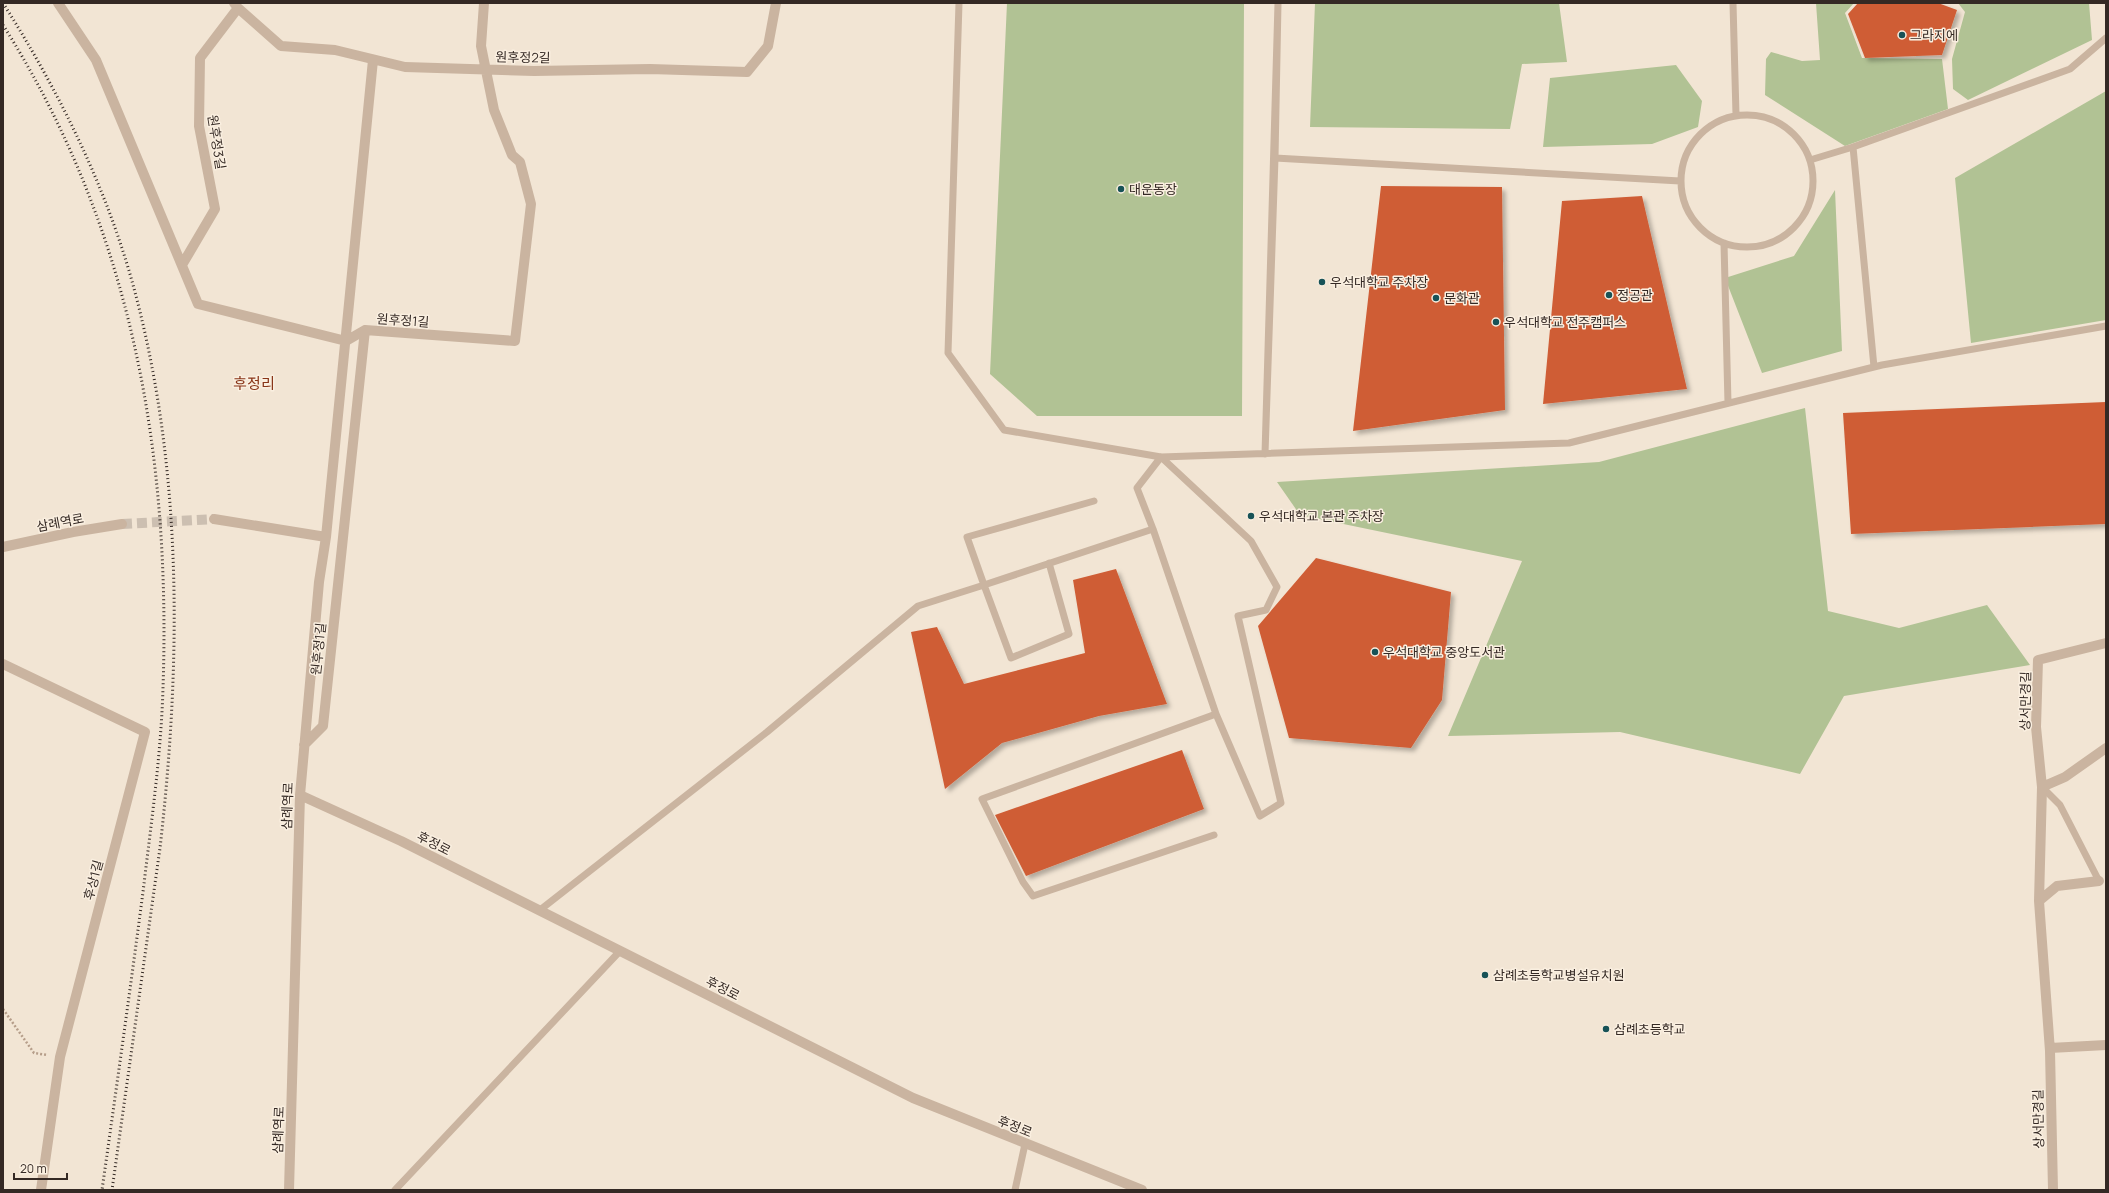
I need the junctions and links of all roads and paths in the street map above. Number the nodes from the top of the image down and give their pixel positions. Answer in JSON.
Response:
{"nodes":[{"id":1,"x":58,"y":3,"type":"edge"},
{"id":2,"x":484,"y":3,"type":"edge"},
{"id":3,"x":776,"y":3,"type":"edge"},
{"id":4,"x":959,"y":3,"type":"edge"},
{"id":5,"x":1278,"y":3,"type":"edge"},
{"id":6,"x":1733,"y":3,"type":"edge"},
{"id":7,"x":236,"y":5,"type":"edge"},
{"id":8,"x":2106,"y":38,"type":"edge"},
{"id":9,"x":372,"y":60,"type":"junction"},
{"id":10,"x":485,"y":69,"type":"junction"},
{"id":11,"x":1736,"y":115,"type":"junction"},
{"id":12,"x":1853,"y":147,"type":"junction"},
{"id":13,"x":1275,"y":158,"type":"junction"},
{"id":14,"x":1810,"y":160,"type":"junction"},
{"id":15,"x":1680,"y":181,"type":"junction"},
{"id":16,"x":1724,"y":243,"type":"junction"},
{"id":17,"x":182,"y":265,"type":"junction"},
{"id":18,"x":2106,"y":326,"type":"edge"},
{"id":19,"x":365,"y":330,"type":"junction"},
{"id":20,"x":346,"y":341,"type":"junction"},
{"id":21,"x":1874,"y":367,"type":"junction"},
{"id":22,"x":1728,"y":403,"type":"junction"},
{"id":23,"x":1265,"y":454,"type":"junction"},
{"id":24,"x":1161,"y":457,"type":"junction"},
{"id":25,"x":1094,"y":501,"type":"dead end"},
{"id":26,"x":214,"y":520,"type":"tunnel mouth"},
{"id":27,"x":122,"y":524,"type":"tunnel mouth"},
{"id":28,"x":1153,"y":529,"type":"junction"},
{"id":29,"x":326,"y":537,"type":"junction"},
{"id":30,"x":3,"y":547,"type":"edge"},
{"id":31,"x":1049,"y":564,"type":"junction"},
{"id":32,"x":984,"y":585,"type":"junction"},
{"id":33,"x":2106,"y":643,"type":"edge"},
{"id":34,"x":3,"y":664,"type":"edge"},
{"id":35,"x":1216,"y":714,"type":"junction"},
{"id":36,"x":304,"y":745,"type":"junction"},
{"id":37,"x":2106,"y":748,"type":"edge"},
{"id":38,"x":2042,"y":787,"type":"junction"},
{"id":39,"x":300,"y":794,"type":"junction"},
{"id":40,"x":1214,"y":835,"type":"dead end"},
{"id":41,"x":2098,"y":881,"type":"joint"},
{"id":42,"x":2040,"y":901,"type":"junction"},
{"id":43,"x":540,"y":910,"type":"junction"},
{"id":44,"x":620,"y":951,"type":"junction"},
{"id":45,"x":3,"y":1009,"type":"edge"},
{"id":46,"x":2106,"y":1045,"type":"edge"},
{"id":47,"x":2050,"y":1048,"type":"junction"},
{"id":48,"x":60,"y":1057,"type":"junction"},
{"id":49,"x":1025,"y":1144,"type":"junction"},
{"id":50,"x":41,"y":1190,"type":"edge"},
{"id":51,"x":289,"y":1190,"type":"edge"},
{"id":52,"x":395,"y":1190,"type":"edge"},
{"id":53,"x":1014,"y":1190,"type":"edge"},
{"id":54,"x":1142,"y":1190,"type":"edge"},
{"id":55,"x":2053,"y":1190,"type":"edge"}],
"edges":[{"from":1,"to":17,"type":"street"},
{"from":2,"to":10,"type":"street","name":"원후정1길"},
{"from":3,"to":10,"type":"street","name":"원후정2길"},
{"from":4,"to":24,"type":"lane"},
{"from":5,"to":13,"type":"lane"},
{"from":5,"to":23,"type":"lane"},
{"from":6,"to":11,"type":"lane"},
{"from":7,"to":9,"type":"street","name":"원후정2길"},
{"from":7,"to":17,"type":"street","name":"원후정3길"},
{"from":8,"to":12,"type":"lane"},
{"from":9,"to":10,"type":"street","name":"원후정2길"},
{"from":9,"to":20,"type":"street","name":"삼례역로"},
{"from":10,"to":19,"type":"street","name":"원후정1길"},
{"from":11,"to":14,"type":"lane"},
{"from":11,"to":15,"type":"lane"},
{"from":12,"to":14,"type":"lane"},
{"from":12,"to":21,"type":"lane"},
{"from":13,"to":15,"type":"lane"},
{"from":13,"to":23,"type":"lane"},
{"from":14,"to":16,"type":"lane"},
{"from":15,"to":16,"type":"lane"},
{"from":16,"to":22,"type":"lane"},
{"from":17,"to":20,"type":"street"},
{"from":18,"to":21,"type":"lane"},
{"from":19,"to":20,"type":"street"},
{"from":19,"to":36,"type":"street","name":"원후정1길"},
{"from":20,"to":29,"type":"street","name":"삼례역로"},
{"from":21,"to":22,"type":"lane"},
{"from":22,"to":23,"type":"lane"},
{"from":23,"to":24,"type":"lane"},
{"from":24,"to":28,"type":"lane"},
{"from":24,"to":35,"type":"lane"},
{"from":25,"to":32,"type":"lane"},
{"from":26,"to":29,"type":"street"},
{"from":27,"to":30,"type":"street","name":"삼례역로"},
{"from":28,"to":31,"type":"lane"},
{"from":28,"to":35,"type":"lane"},
{"from":29,"to":36,"type":"street","name":"삼례역로"},
{"from":31,"to":32,"type":"lane"},
{"from":31,"to":32,"type":"lane"},
{"from":32,"to":43,"type":"lane"},
{"from":33,"to":38,"type":"street","name":"상서만경길"},
{"from":34,"to":48,"type":"street","name":"후상1길"},
{"from":35,"to":40,"type":"lane"},
{"from":36,"to":39,"type":"street","name":"삼례역로"},
{"from":37,"to":38,"type":"street"},
{"from":38,"to":41,"type":"lane"},
{"from":38,"to":42,"type":"street","name":"상서만경길"},
{"from":39,"to":43,"type":"street","name":"후정로"},
{"from":39,"to":51,"type":"street","name":"삼례역로"},
{"from":41,"to":42,"type":"street"},
{"from":42,"to":47,"type":"street","name":"상서만경길"},
{"from":43,"to":44,"type":"street","name":"후정로"},
{"from":44,"to":49,"type":"street","name":"후정로"},
{"from":44,"to":52,"type":"lane"},
{"from":45,"to":48,"type":"path"},
{"from":46,"to":47,"type":"street"},
{"from":47,"to":55,"type":"street","name":"상서만경길"},
{"from":48,"to":50,"type":"street","name":"후상1길"},
{"from":49,"to":53,"type":"lane"},
{"from":49,"to":54,"type":"street","name":"후정로"}]}
